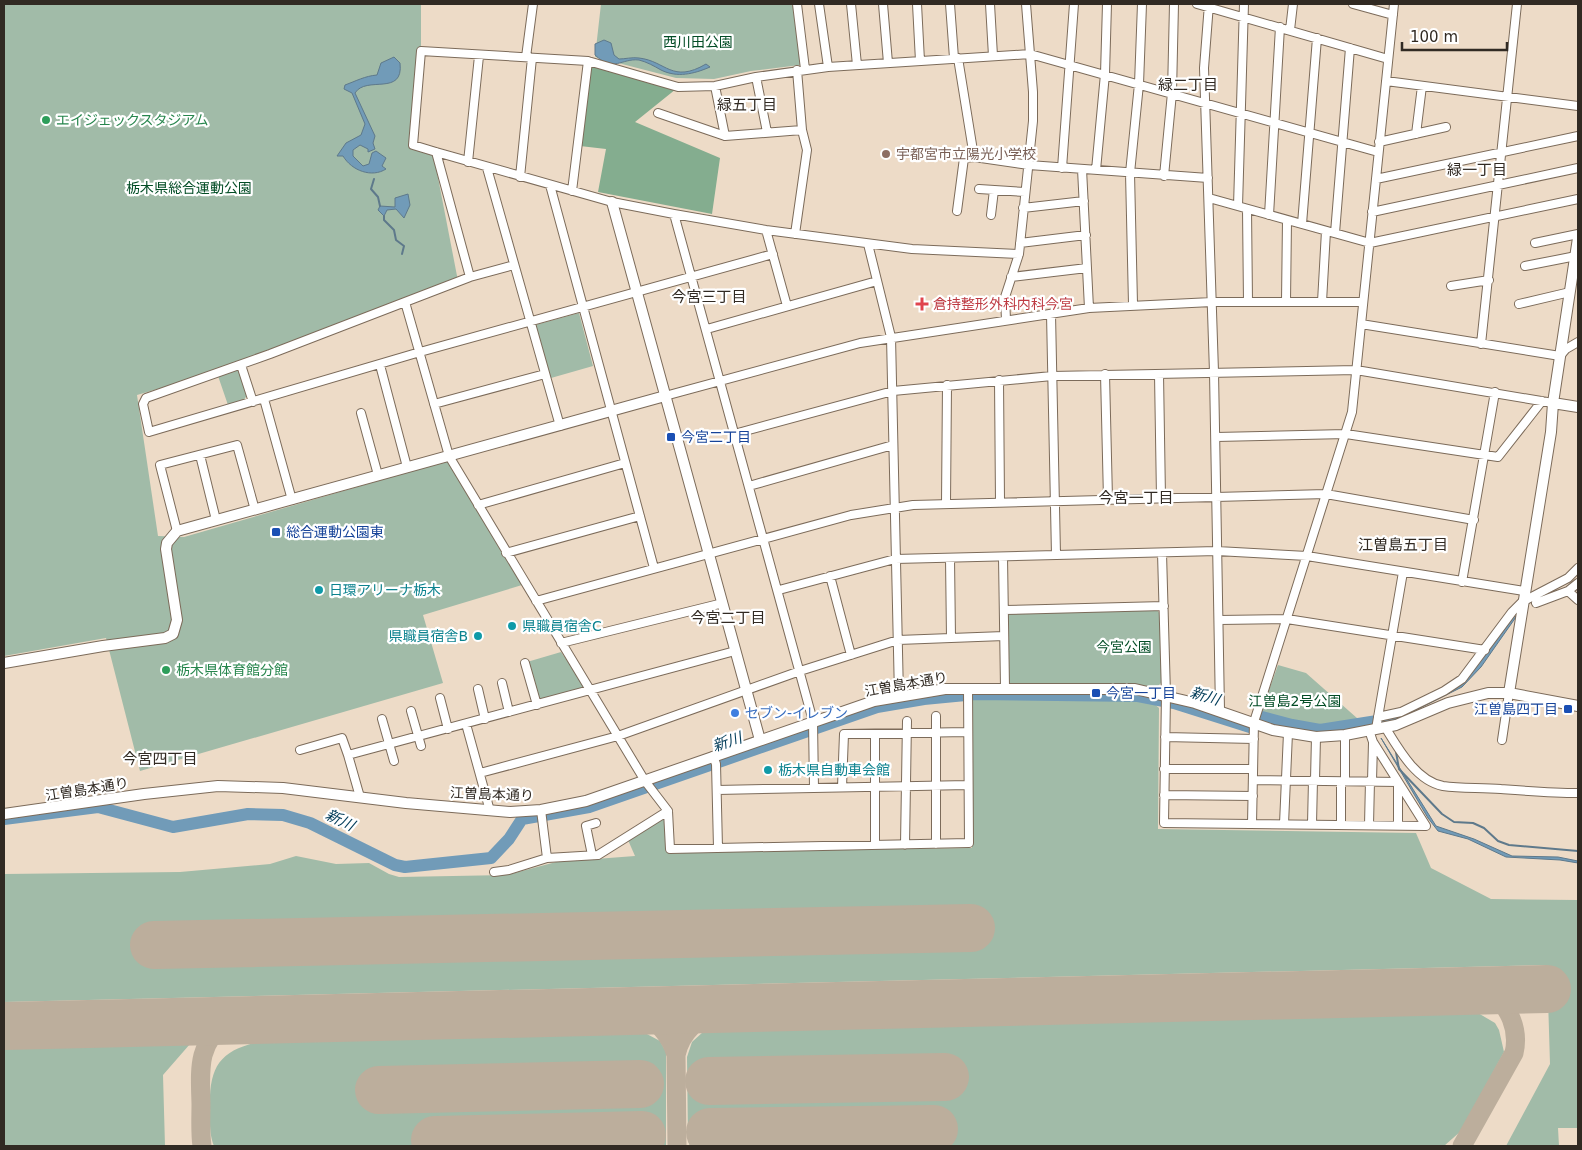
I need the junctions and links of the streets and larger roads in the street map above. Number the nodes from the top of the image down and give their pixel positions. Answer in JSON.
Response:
{"nodes":[{"id":1,"x":533,"y":4,"type":"edge"},
{"id":2,"x":819,"y":4,"type":"edge"},
{"id":3,"x":851,"y":4,"type":"edge"},
{"id":4,"x":883,"y":4,"type":"edge"},
{"id":5,"x":917,"y":4,"type":"edge"},
{"id":6,"x":950,"y":4,"type":"edge"},
{"id":7,"x":990,"y":4,"type":"edge"},
{"id":8,"x":1026,"y":4,"type":"edge"},
{"id":9,"x":1074,"y":4,"type":"edge"},
{"id":10,"x":1107,"y":4,"type":"edge"},
{"id":11,"x":1142,"y":4,"type":"edge"},
{"id":12,"x":1174,"y":4,"type":"edge"},
{"id":13,"x":1197,"y":4,"type":"edge"},
{"id":14,"x":1244,"y":4,"type":"edge"},
{"id":15,"x":1293,"y":4,"type":"edge"},
{"id":16,"x":1353,"y":4,"type":"edge"},
{"id":17,"x":1394,"y":4,"type":"edge"},
{"id":18,"x":1518,"y":4,"type":"edge"},
{"id":19,"x":800,"y":5,"type":"edge"},
{"id":20,"x":1209,"y":5,"type":"edge"},
{"id":21,"x":1393,"y":15,"type":"junction"},
{"id":22,"x":1243,"y":16,"type":"junction"},
{"id":23,"x":1280,"y":27,"type":"junction"},
{"id":24,"x":1290,"y":30,"type":"junction"},
{"id":25,"x":1317,"y":38,"type":"junction"},
{"id":26,"x":1350,"y":48,"type":"junction"},
{"id":27,"x":1030,"y":54,"type":"junction"},
{"id":28,"x":479,"y":56,"type":"junction"},
{"id":29,"x":993,"y":56,"type":"junction"},
{"id":30,"x":529,"y":58,"type":"junction"},
{"id":31,"x":956,"y":58,"type":"junction"},
{"id":32,"x":1388,"y":59,"type":"junction"},
{"id":33,"x":588,"y":61,"type":"junction"},
{"id":34,"x":920,"y":61,"type":"junction"},
{"id":35,"x":888,"y":63,"type":"junction"},
{"id":36,"x":1070,"y":64,"type":"junction"},
{"id":37,"x":857,"y":65,"type":"junction"},
{"id":38,"x":828,"y":67,"type":"junction"},
{"id":39,"x":801,"y":70,"type":"junction"},
{"id":40,"x":1105,"y":74,"type":"junction"},
{"id":41,"x":756,"y":76,"type":"junction"},
{"id":42,"x":1386,"y":81,"type":"junction"},
{"id":43,"x":1138,"y":84,"type":"junction"},
{"id":44,"x":715,"y":86,"type":"junction"},
{"id":45,"x":1422,"y":86,"type":"junction"},
{"id":46,"x":1172,"y":93,"type":"junction"},
{"id":47,"x":1509,"y":97,"type":"junction"},
{"id":48,"x":1205,"y":103,"type":"junction"},
{"id":49,"x":1578,"y":106,"type":"edge"},
{"id":50,"x":658,"y":113,"type":"dead end"},
{"id":51,"x":1241,"y":113,"type":"junction"},
{"id":52,"x":1274,"y":122,"type":"junction"},
{"id":53,"x":1446,"y":127,"type":"dead end"},
{"id":54,"x":802,"y":130,"type":"junction"},
{"id":55,"x":767,"y":132,"type":"junction"},
{"id":56,"x":1308,"y":132,"type":"junction"},
{"id":57,"x":1416,"y":134,"type":"junction"},
{"id":58,"x":725,"y":136,"type":"junction"},
{"id":59,"x":1578,"y":136,"type":"edge"},
{"id":60,"x":1342,"y":142,"type":"junction"},
{"id":61,"x":1379,"y":142,"type":"junction"},
{"id":62,"x":436,"y":152,"type":"junction"},
{"id":63,"x":1378,"y":152,"type":"junction"},
{"id":64,"x":1503,"y":152,"type":"junction"},
{"id":65,"x":974,"y":157,"type":"junction"},
{"id":66,"x":468,"y":162,"type":"junction"},
{"id":67,"x":1029,"y":165,"type":"junction"},
{"id":68,"x":487,"y":168,"type":"junction"},
{"id":69,"x":1062,"y":168,"type":"junction"},
{"id":70,"x":1578,"y":168,"type":"edge"},
{"id":71,"x":1082,"y":169,"type":"junction"},
{"id":72,"x":1096,"y":170,"type":"junction"},
{"id":73,"x":1130,"y":173,"type":"junction"},
{"id":74,"x":1164,"y":176,"type":"junction"},
{"id":75,"x":520,"y":177,"type":"junction"},
{"id":76,"x":1208,"y":178,"type":"junction"},
{"id":77,"x":1376,"y":179,"type":"junction"},
{"id":78,"x":1499,"y":184,"type":"junction"},
{"id":79,"x":550,"y":185,"type":"junction"},
{"id":80,"x":979,"y":189,"type":"dead end"},
{"id":81,"x":994,"y":190,"type":"junction"},
{"id":82,"x":572,"y":191,"type":"junction"},
{"id":83,"x":1025,"y":192,"type":"junction"},
{"id":84,"x":1209,"y":198,"type":"junction"},
{"id":85,"x":1578,"y":199,"type":"edge"},
{"id":86,"x":1084,"y":201,"type":"junction"},
{"id":87,"x":612,"y":202,"type":"junction"},
{"id":88,"x":1238,"y":206,"type":"junction"},
{"id":89,"x":1023,"y":208,"type":"junction"},
{"id":90,"x":1247,"y":209,"type":"junction"},
{"id":91,"x":957,"y":211,"type":"dead end"},
{"id":92,"x":1372,"y":212,"type":"junction"},
{"id":93,"x":674,"y":214,"type":"junction"},
{"id":94,"x":991,"y":215,"type":"dead end"},
{"id":95,"x":1269,"y":215,"type":"junction"},
{"id":96,"x":1495,"y":217,"type":"junction"},
{"id":97,"x":1287,"y":220,"type":"junction"},
{"id":98,"x":1302,"y":224,"type":"junction"},
{"id":99,"x":766,"y":230,"type":"junction"},
{"id":100,"x":1326,"y":231,"type":"junction"},
{"id":101,"x":1335,"y":233,"type":"junction"},
{"id":102,"x":795,"y":234,"type":"junction"},
{"id":103,"x":1086,"y":235,"type":"junction"},
{"id":104,"x":1578,"y":236,"type":"edge"},
{"id":105,"x":1020,"y":243,"type":"junction"},
{"id":106,"x":1370,"y":243,"type":"junction"},
{"id":107,"x":868,"y":244,"type":"junction"},
{"id":108,"x":1536,"y":244,"type":"dead end"},
{"id":109,"x":773,"y":254,"type":"junction"},
{"id":110,"x":1019,"y":254,"type":"junction"},
{"id":111,"x":1576,"y":256,"type":"junction"},
{"id":112,"x":514,"y":265,"type":"junction"},
{"id":113,"x":1525,"y":266,"type":"dead end"},
{"id":114,"x":1087,"y":268,"type":"junction"},
{"id":115,"x":470,"y":277,"type":"junction"},
{"id":116,"x":692,"y":277,"type":"junction"},
{"id":117,"x":1011,"y":277,"type":"junction"},
{"id":118,"x":1489,"y":280,"type":"junction"},
{"id":119,"x":877,"y":281,"type":"junction"},
{"id":120,"x":1450,"y":286,"type":"dead end"},
{"id":121,"x":1570,"y":292,"type":"junction"},
{"id":122,"x":636,"y":293,"type":"junction"},
{"id":123,"x":405,"y":302,"type":"junction"},
{"id":124,"x":1212,"y":302,"type":"junction"},
{"id":125,"x":1248,"y":302,"type":"junction"},
{"id":126,"x":1286,"y":302,"type":"junction"},
{"id":127,"x":1322,"y":302,"type":"junction"},
{"id":128,"x":1363,"y":302,"type":"junction"},
{"id":129,"x":1133,"y":304,"type":"junction"},
{"id":130,"x":1519,"y":304,"type":"dead end"},
{"id":131,"x":787,"y":306,"type":"junction"},
{"id":132,"x":583,"y":307,"type":"junction"},
{"id":133,"x":1089,"y":308,"type":"junction"},
{"id":134,"x":1051,"y":314,"type":"junction"},
{"id":135,"x":1006,"y":320,"type":"junction"},
{"id":136,"x":530,"y":322,"type":"junction"},
{"id":137,"x":1361,"y":324,"type":"junction"},
{"id":138,"x":707,"y":329,"type":"junction"},
{"id":139,"x":891,"y":337,"type":"junction"},
{"id":140,"x":1578,"y":342,"type":"edge"},
{"id":141,"x":1481,"y":344,"type":"junction"},
{"id":142,"x":420,"y":352,"type":"junction"},
{"id":143,"x":1560,"y":356,"type":"junction"},
{"id":144,"x":241,"y":365,"type":"junction"},
{"id":145,"x":380,"y":365,"type":"junction"},
{"id":146,"x":1356,"y":370,"type":"junction"},
{"id":147,"x":1214,"y":372,"type":"junction"},
{"id":148,"x":545,"y":374,"type":"junction"},
{"id":149,"x":1105,"y":374,"type":"junction"},
{"id":150,"x":1159,"y":374,"type":"junction"},
{"id":151,"x":1052,"y":376,"type":"junction"},
{"id":152,"x":999,"y":380,"type":"junction"},
{"id":153,"x":719,"y":381,"type":"junction"},
{"id":154,"x":947,"y":385,"type":"junction"},
{"id":155,"x":893,"y":391,"type":"junction"},
{"id":156,"x":1495,"y":392,"type":"junction"},
{"id":157,"x":665,"y":396,"type":"junction"},
{"id":158,"x":264,"y":399,"type":"junction"},
{"id":159,"x":1542,"y":401,"type":"junction"},
{"id":160,"x":253,"y":402,"type":"junction"},
{"id":161,"x":1553,"y":403,"type":"junction"},
{"id":162,"x":434,"y":404,"type":"junction"},
{"id":163,"x":1578,"y":407,"type":"edge"},
{"id":164,"x":611,"y":411,"type":"junction"},
{"id":165,"x":361,"y":413,"type":"dead end"},
{"id":166,"x":560,"y":426,"type":"junction"},
{"id":167,"x":734,"y":434,"type":"junction"},
{"id":168,"x":1346,"y":434,"type":"junction"},
{"id":169,"x":1216,"y":437,"type":"junction"},
{"id":170,"x":893,"y":445,"type":"junction"},
{"id":171,"x":200,"y":455,"type":"junction"},
{"id":172,"x":449,"y":456,"type":"junction"},
{"id":173,"x":1485,"y":456,"type":"junction"},
{"id":174,"x":625,"y":464,"type":"junction"},
{"id":175,"x":407,"y":467,"type":"junction"},
{"id":176,"x":378,"y":476,"type":"junction"},
{"id":177,"x":749,"y":486,"type":"junction"},
{"id":178,"x":1326,"y":494,"type":"junction"},
{"id":179,"x":1161,"y":498,"type":"junction"},
{"id":180,"x":1216,"y":498,"type":"junction"},
{"id":181,"x":1108,"y":499,"type":"junction"},
{"id":182,"x":292,"y":500,"type":"junction"},
{"id":183,"x":1055,"y":500,"type":"junction"},
{"id":184,"x":1000,"y":502,"type":"junction"},
{"id":185,"x":946,"y":504,"type":"junction"},
{"id":186,"x":478,"y":506,"type":"junction"},
{"id":187,"x":895,"y":506,"type":"junction"},
{"id":188,"x":255,"y":510,"type":"junction"},
{"id":189,"x":640,"y":516,"type":"junction"},
{"id":190,"x":216,"y":520,"type":"junction"},
{"id":191,"x":1474,"y":520,"type":"junction"},
{"id":192,"x":177,"y":531,"type":"junction"},
{"id":193,"x":764,"y":538,"type":"junction"},
{"id":194,"x":1217,"y":551,"type":"junction"},
{"id":195,"x":506,"y":553,"type":"junction"},
{"id":196,"x":709,"y":553,"type":"junction"},
{"id":197,"x":1162,"y":553,"type":"junction"},
{"id":198,"x":1056,"y":555,"type":"junction"},
{"id":199,"x":1307,"y":556,"type":"junction"},
{"id":200,"x":1003,"y":557,"type":"junction"},
{"id":201,"x":950,"y":558,"type":"junction"},
{"id":202,"x":895,"y":559,"type":"junction"},
{"id":203,"x":654,"y":568,"type":"junction"},
{"id":204,"x":1578,"y":568,"type":"edge"},
{"id":205,"x":1403,"y":572,"type":"junction"},
{"id":206,"x":830,"y":576,"type":"junction"},
{"id":207,"x":1462,"y":582,"type":"junction"},
{"id":208,"x":1578,"y":583,"type":"edge"},
{"id":209,"x":779,"y":590,"type":"junction"},
{"id":210,"x":1568,"y":591,"type":"junction"},
{"id":211,"x":1523,"y":597,"type":"junction"},
{"id":212,"x":1578,"y":600,"type":"edge"},
{"id":213,"x":536,"y":601,"type":"junction"},
{"id":214,"x":723,"y":603,"type":"junction"},
{"id":215,"x":1536,"y":603,"type":"dead end"},
{"id":216,"x":1164,"y":606,"type":"junction"},
{"id":217,"x":1004,"y":610,"type":"junction"},
{"id":218,"x":1287,"y":619,"type":"junction"},
{"id":219,"x":1219,"y":620,"type":"junction"},
{"id":220,"x":1004,"y":636,"type":"junction"},
{"id":221,"x":1393,"y":637,"type":"junction"},
{"id":222,"x":951,"y":638,"type":"junction"},
{"id":223,"x":898,"y":640,"type":"junction"},
{"id":224,"x":561,"y":643,"type":"junction"},
{"id":225,"x":1485,"y":650,"type":"junction"},
{"id":226,"x":735,"y":651,"type":"junction"},
{"id":227,"x":851,"y":655,"type":"junction"},
{"id":228,"x":525,"y":663,"type":"dead end"},
{"id":229,"x":4,"y":664,"type":"edge"},
{"id":230,"x":800,"y":672,"type":"junction"},
{"id":231,"x":502,"y":683,"type":"dead end"},
{"id":232,"x":1005,"y":688,"type":"junction"},
{"id":233,"x":478,"y":689,"type":"dead end"},
{"id":234,"x":968,"y":689,"type":"junction"},
{"id":235,"x":592,"y":690,"type":"junction"},
{"id":236,"x":747,"y":692,"type":"junction"},
{"id":237,"x":1509,"y":692,"type":"junction"},
{"id":238,"x":1166,"y":695,"type":"junction"},
{"id":239,"x":899,"y":696,"type":"junction"},
{"id":240,"x":440,"y":698,"type":"dead end"},
{"id":241,"x":537,"y":705,"type":"junction"},
{"id":242,"x":1578,"y":706,"type":"edge"},
{"id":243,"x":1220,"y":710,"type":"junction"},
{"id":244,"x":411,"y":711,"type":"dead end"},
{"id":245,"x":509,"y":712,"type":"junction"},
{"id":246,"x":936,"y":716,"type":"dead end"},
{"id":247,"x":1378,"y":717,"type":"junction"},
{"id":248,"x":486,"y":719,"type":"junction"},
{"id":249,"x":382,"y":720,"type":"dead end"},
{"id":250,"x":813,"y":721,"type":"junction"},
{"id":251,"x":907,"y":721,"type":"dead end"},
{"id":252,"x":1254,"y":722,"type":"junction"},
{"id":253,"x":466,"y":724,"type":"junction"},
{"id":254,"x":448,"y":729,"type":"junction"},
{"id":255,"x":1377,"y":729,"type":"junction"},
{"id":256,"x":968,"y":732,"type":"junction"},
{"id":257,"x":906,"y":733,"type":"junction"},
{"id":258,"x":936,"y":733,"type":"junction"},
{"id":259,"x":875,"y":734,"type":"junction"},
{"id":260,"x":1288,"y":734,"type":"junction"},
{"id":261,"x":1345,"y":735,"type":"junction"},
{"id":262,"x":618,"y":736,"type":"junction"},
{"id":263,"x":418,"y":737,"type":"junction"},
{"id":264,"x":1165,"y":737,"type":"junction"},
{"id":265,"x":1316,"y":737,"type":"junction"},
{"id":266,"x":1254,"y":739,"type":"junction"},
{"id":267,"x":760,"y":740,"type":"junction"},
{"id":268,"x":1502,"y":740,"type":"dead end"},
{"id":269,"x":1373,"y":742,"type":"junction"},
{"id":270,"x":389,"y":745,"type":"junction"},
{"id":271,"x":421,"y":746,"type":"dead end"},
{"id":272,"x":300,"y":750,"type":"dead end"},
{"id":273,"x":348,"y":755,"type":"junction"},
{"id":274,"x":713,"y":756,"type":"junction"},
{"id":275,"x":394,"y":760,"type":"dead end"},
{"id":276,"x":1164,"y":769,"type":"junction"},
{"id":277,"x":1253,"y":769,"type":"junction"},
{"id":278,"x":480,"y":773,"type":"junction"},
{"id":279,"x":1253,"y":780,"type":"junction"},
{"id":280,"x":1285,"y":780,"type":"junction"},
{"id":281,"x":1314,"y":780,"type":"junction"},
{"id":282,"x":646,"y":781,"type":"junction"},
{"id":283,"x":1343,"y":781,"type":"junction"},
{"id":284,"x":1371,"y":781,"type":"junction"},
{"id":285,"x":1398,"y":782,"type":"junction"},
{"id":286,"x":968,"y":784,"type":"junction"},
{"id":287,"x":936,"y":785,"type":"junction"},
{"id":288,"x":906,"y":786,"type":"junction"},
{"id":289,"x":842,"y":787,"type":"junction"},
{"id":290,"x":875,"y":787,"type":"junction"},
{"id":291,"x":814,"y":788,"type":"junction"},
{"id":292,"x":717,"y":790,"type":"junction"},
{"id":293,"x":1578,"y":793,"type":"edge"},
{"id":294,"x":1164,"y":795,"type":"junction"},
{"id":295,"x":1252,"y":796,"type":"junction"},
{"id":296,"x":360,"y":797,"type":"junction"},
{"id":297,"x":541,"y":810,"type":"junction"},
{"id":298,"x":490,"y":811,"type":"junction"},
{"id":299,"x":668,"y":811,"type":"junction"},
{"id":300,"x":4,"y":814,"type":"edge"},
{"id":301,"x":596,"y":823,"type":"dead end"},
{"id":302,"x":1252,"y":824,"type":"junction"},
{"id":303,"x":1284,"y":824,"type":"junction"},
{"id":304,"x":1312,"y":824,"type":"junction"},
{"id":305,"x":1341,"y":824,"type":"junction"},
{"id":306,"x":1369,"y":825,"type":"junction"},
{"id":307,"x":1398,"y":825,"type":"junction"},
{"id":308,"x":905,"y":844,"type":"junction"},
{"id":309,"x":936,"y":844,"type":"junction"},
{"id":310,"x":875,"y":845,"type":"junction"},
{"id":311,"x":718,"y":848,"type":"junction"},
{"id":312,"x":592,"y":855,"type":"junction"},
{"id":313,"x":547,"y":858,"type":"junction"},
{"id":314,"x":494,"y":872,"type":"dead end"}],
"edges":[{"from":1,"to":30,"type":"street"},
{"from":2,"to":38,"type":"street"},
{"from":3,"to":37,"type":"street"},
{"from":4,"to":35,"type":"street"},
{"from":5,"to":34,"type":"street"},
{"from":6,"to":31,"type":"street"},
{"from":7,"to":29,"type":"street"},
{"from":8,"to":27,"type":"street"},
{"from":9,"to":36,"type":"street"},
{"from":10,"to":40,"type":"street"},
{"from":11,"to":43,"type":"street"},
{"from":12,"to":46,"type":"street"},
{"from":13,"to":20,"type":"street"},
{"from":14,"to":22,"type":"street"},
{"from":15,"to":24,"type":"street"},
{"from":16,"to":21,"type":"street"},
{"from":17,"to":21,"type":"street"},
{"from":18,"to":47,"type":"street"},
{"from":19,"to":39,"type":"street"},
{"from":20,"to":22,"type":"street"},
{"from":20,"to":48,"type":"street"},
{"from":21,"to":32,"type":"street"},
{"from":22,"to":23,"type":"street"},
{"from":22,"to":51,"type":"street"},
{"from":23,"to":24,"type":"street"},
{"from":23,"to":52,"type":"street"},
{"from":24,"to":25,"type":"street"},
{"from":25,"to":26,"type":"street"},
{"from":25,"to":56,"type":"street"},
{"from":26,"to":32,"type":"street"},
{"from":26,"to":60,"type":"street"},
{"from":27,"to":29,"type":"street"},
{"from":27,"to":36,"type":"street"},
{"from":27,"to":67,"type":"street"},
{"from":28,"to":30,"type":"street"},
{"from":28,"to":62,"type":"street"},
{"from":28,"to":66,"type":"street"},
{"from":29,"to":31,"type":"street"},
{"from":30,"to":33,"type":"street"},
{"from":30,"to":75,"type":"street"},
{"from":31,"to":34,"type":"street"},
{"from":31,"to":65,"type":"street"},
{"from":32,"to":42,"type":"street"},
{"from":33,"to":44,"type":"street"},
{"from":33,"to":82,"type":"street"},
{"from":34,"to":35,"type":"street"},
{"from":35,"to":37,"type":"street"},
{"from":36,"to":40,"type":"street"},
{"from":36,"to":69,"type":"street"},
{"from":37,"to":38,"type":"street"},
{"from":38,"to":39,"type":"street"},
{"from":39,"to":41,"type":"street"},
{"from":39,"to":54,"type":"street"},
{"from":40,"to":43,"type":"street"},
{"from":40,"to":72,"type":"street"},
{"from":41,"to":44,"type":"street"},
{"from":41,"to":55,"type":"street"},
{"from":42,"to":45,"type":"street"},
{"from":42,"to":61,"type":"street"},
{"from":43,"to":46,"type":"street"},
{"from":43,"to":73,"type":"street"},
{"from":44,"to":58,"type":"street"},
{"from":45,"to":47,"type":"street"},
{"from":45,"to":57,"type":"street"},
{"from":46,"to":48,"type":"street"},
{"from":46,"to":74,"type":"street"},
{"from":47,"to":49,"type":"street"},
{"from":47,"to":64,"type":"street"},
{"from":48,"to":51,"type":"street"},
{"from":48,"to":76,"type":"street"},
{"from":50,"to":58,"type":"street"},
{"from":51,"to":52,"type":"street"},
{"from":51,"to":88,"type":"street"},
{"from":52,"to":56,"type":"street"},
{"from":52,"to":95,"type":"street"},
{"from":53,"to":57,"type":"street"},
{"from":54,"to":55,"type":"street"},
{"from":54,"to":102,"type":"street"},
{"from":55,"to":58,"type":"street"},
{"from":56,"to":60,"type":"street"},
{"from":56,"to":98,"type":"street"},
{"from":57,"to":61,"type":"street"},
{"from":59,"to":64,"type":"street"},
{"from":60,"to":63,"type":"street"},
{"from":60,"to":101,"type":"street"},
{"from":61,"to":63,"type":"street"},
{"from":62,"to":66,"type":"street"},
{"from":62,"to":115,"type":"street"},
{"from":63,"to":77,"type":"street"},
{"from":64,"to":77,"type":"street"},
{"from":64,"to":78,"type":"street"},
{"from":65,"to":67,"type":"street"},
{"from":65,"to":91,"type":"street"},
{"from":66,"to":68,"type":"street"},
{"from":67,"to":69,"type":"street"},
{"from":67,"to":83,"type":"street"},
{"from":68,"to":75,"type":"street"},
{"from":68,"to":112,"type":"street"},
{"from":69,"to":71,"type":"street"},
{"from":70,"to":78,"type":"street"},
{"from":71,"to":72,"type":"street"},
{"from":71,"to":86,"type":"street"},
{"from":72,"to":73,"type":"street"},
{"from":73,"to":74,"type":"street"},
{"from":73,"to":129,"type":"street"},
{"from":74,"to":76,"type":"street"},
{"from":75,"to":79,"type":"street"},
{"from":76,"to":84,"type":"street"},
{"from":77,"to":92,"type":"street"},
{"from":78,"to":92,"type":"street"},
{"from":78,"to":96,"type":"street"},
{"from":79,"to":82,"type":"street"},
{"from":79,"to":132,"type":"street"},
{"from":80,"to":81,"type":"street"},
{"from":81,"to":83,"type":"street"},
{"from":81,"to":94,"type":"street"},
{"from":82,"to":87,"type":"street"},
{"from":83,"to":89,"type":"street"},
{"from":84,"to":88,"type":"street"},
{"from":84,"to":124,"type":"street"},
{"from":85,"to":96,"type":"street"},
{"from":86,"to":89,"type":"street"},
{"from":86,"to":103,"type":"street"},
{"from":87,"to":93,"type":"street"},
{"from":87,"to":122,"type":"street"},
{"from":88,"to":90,"type":"street"},
{"from":89,"to":105,"type":"street"},
{"from":90,"to":95,"type":"street"},
{"from":90,"to":125,"type":"street"},
{"from":92,"to":106,"type":"street"},
{"from":93,"to":99,"type":"street"},
{"from":93,"to":116,"type":"street"},
{"from":95,"to":97,"type":"street"},
{"from":96,"to":106,"type":"street"},
{"from":96,"to":118,"type":"street"},
{"from":97,"to":98,"type":"street"},
{"from":97,"to":126,"type":"street"},
{"from":98,"to":100,"type":"street"},
{"from":99,"to":102,"type":"street"},
{"from":99,"to":109,"type":"street"},
{"from":100,"to":101,"type":"street"},
{"from":100,"to":127,"type":"street"},
{"from":101,"to":106,"type":"street"},
{"from":102,"to":107,"type":"street"},
{"from":103,"to":105,"type":"street"},
{"from":103,"to":114,"type":"street"},
{"from":104,"to":108,"type":"street"},
{"from":104,"to":111,"type":"street"},
{"from":105,"to":110,"type":"street"},
{"from":106,"to":128,"type":"street"},
{"from":107,"to":110,"type":"street"},
{"from":107,"to":119,"type":"street"},
{"from":109,"to":116,"type":"street"},
{"from":109,"to":131,"type":"street"},
{"from":110,"to":117,"type":"street"},
{"from":111,"to":113,"type":"street"},
{"from":111,"to":121,"type":"street"},
{"from":112,"to":115,"type":"street"},
{"from":112,"to":136,"type":"street"},
{"from":114,"to":117,"type":"street"},
{"from":114,"to":133,"type":"street"},
{"from":115,"to":123,"type":"street"},
{"from":116,"to":122,"type":"street"},
{"from":116,"to":138,"type":"street"},
{"from":117,"to":135,"type":"street"},
{"from":118,"to":120,"type":"street"},
{"from":118,"to":141,"type":"street"},
{"from":119,"to":131,"type":"street"},
{"from":119,"to":139,"type":"street"},
{"from":121,"to":130,"type":"street"},
{"from":121,"to":143,"type":"street"},
{"from":122,"to":132,"type":"street"},
{"from":122,"to":157,"type":"street"},
{"from":123,"to":142,"type":"street"},
{"from":123,"to":144,"type":"street"},
{"from":124,"to":125,"type":"street"},
{"from":124,"to":129,"type":"street"},
{"from":124,"to":147,"type":"street"},
{"from":125,"to":126,"type":"street"},
{"from":126,"to":127,"type":"street"},
{"from":127,"to":128,"type":"street"},
{"from":128,"to":137,"type":"street"},
{"from":129,"to":133,"type":"street"},
{"from":131,"to":138,"type":"street"},
{"from":132,"to":136,"type":"street"},
{"from":132,"to":164,"type":"street"},
{"from":133,"to":134,"type":"street"},
{"from":134,"to":135,"type":"street"},
{"from":134,"to":151,"type":"street"},
{"from":135,"to":139,"type":"street"},
{"from":136,"to":142,"type":"street"},
{"from":136,"to":148,"type":"street"},
{"from":137,"to":141,"type":"street"},
{"from":137,"to":146,"type":"street"},
{"from":138,"to":153,"type":"street"},
{"from":139,"to":153,"type":"street"},
{"from":139,"to":155,"type":"street"},
{"from":140,"to":143,"type":"street"},
{"from":141,"to":143,"type":"street"},
{"from":142,"to":145,"type":"street"},
{"from":142,"to":162,"type":"street"},
{"from":143,"to":161,"type":"street"},
{"from":144,"to":160,"type":"street"},
{"from":144,"to":160,"type":"street"},
{"from":145,"to":158,"type":"street"},
{"from":145,"to":175,"type":"street"},
{"from":146,"to":147,"type":"street"},
{"from":146,"to":156,"type":"street"},
{"from":146,"to":168,"type":"street"},
{"from":147,"to":150,"type":"street"},
{"from":147,"to":169,"type":"street"},
{"from":148,"to":162,"type":"street"},
{"from":148,"to":166,"type":"street"},
{"from":149,"to":150,"type":"street"},
{"from":149,"to":151,"type":"street"},
{"from":149,"to":181,"type":"street"},
{"from":150,"to":179,"type":"street"},
{"from":151,"to":152,"type":"street"},
{"from":151,"to":183,"type":"street"},
{"from":152,"to":154,"type":"street"},
{"from":152,"to":184,"type":"street"},
{"from":153,"to":157,"type":"street"},
{"from":153,"to":167,"type":"street"},
{"from":154,"to":155,"type":"street"},
{"from":154,"to":185,"type":"street"},
{"from":155,"to":167,"type":"street"},
{"from":155,"to":170,"type":"street"},
{"from":156,"to":159,"type":"street"},
{"from":156,"to":173,"type":"street"},
{"from":157,"to":164,"type":"street"},
{"from":157,"to":196,"type":"street"},
{"from":158,"to":160,"type":"street"},
{"from":158,"to":182,"type":"street"},
{"from":159,"to":161,"type":"street"},
{"from":159,"to":173,"type":"street"},
{"from":161,"to":163,"type":"street"},
{"from":161,"to":211,"type":"street"},
{"from":162,"to":172,"type":"street"},
{"from":164,"to":166,"type":"street"},
{"from":164,"to":174,"type":"street"},
{"from":165,"to":176,"type":"street"},
{"from":166,"to":172,"type":"street"},
{"from":167,"to":177,"type":"street"},
{"from":168,"to":169,"type":"street"},
{"from":168,"to":173,"type":"street"},
{"from":168,"to":178,"type":"street"},
{"from":169,"to":180,"type":"street"},
{"from":170,"to":177,"type":"street"},
{"from":170,"to":187,"type":"street"},
{"from":171,"to":188,"type":"street"},
{"from":171,"to":190,"type":"street"},
{"from":171,"to":192,"type":"street"},
{"from":172,"to":175,"type":"street"},
{"from":172,"to":186,"type":"street"},
{"from":173,"to":191,"type":"street"},
{"from":174,"to":186,"type":"street"},
{"from":174,"to":189,"type":"street"},
{"from":175,"to":176,"type":"street"},
{"from":176,"to":182,"type":"street"},
{"from":177,"to":193,"type":"street"},
{"from":178,"to":180,"type":"street"},
{"from":178,"to":191,"type":"street"},
{"from":178,"to":199,"type":"street"},
{"from":179,"to":180,"type":"street"},
{"from":179,"to":181,"type":"street"},
{"from":180,"to":194,"type":"street"},
{"from":181,"to":183,"type":"street"},
{"from":182,"to":188,"type":"street"},
{"from":183,"to":184,"type":"street"},
{"from":183,"to":198,"type":"street"},
{"from":184,"to":185,"type":"street"},
{"from":185,"to":187,"type":"street"},
{"from":186,"to":195,"type":"street"},
{"from":187,"to":193,"type":"street"},
{"from":187,"to":202,"type":"street"},
{"from":188,"to":190,"type":"street"},
{"from":189,"to":195,"type":"street"},
{"from":189,"to":203,"type":"street"},
{"from":190,"to":192,"type":"street"},
{"from":191,"to":207,"type":"street"},
{"from":192,"to":229,"type":"street"},
{"from":193,"to":196,"type":"street"},
{"from":193,"to":209,"type":"street"},
{"from":194,"to":197,"type":"street"},
{"from":194,"to":199,"type":"street"},
{"from":194,"to":219,"type":"street"},
{"from":195,"to":213,"type":"street"},
{"from":196,"to":203,"type":"street"},
{"from":196,"to":214,"type":"street"},
{"from":197,"to":198,"type":"street"},
{"from":197,"to":216,"type":"street"},
{"from":198,"to":200,"type":"street"},
{"from":199,"to":205,"type":"street"},
{"from":199,"to":218,"type":"street"},
{"from":200,"to":201,"type":"street"},
{"from":200,"to":217,"type":"street"},
{"from":201,"to":202,"type":"street"},
{"from":201,"to":222,"type":"street"},
{"from":202,"to":206,"type":"street"},
{"from":202,"to":223,"type":"street"},
{"from":203,"to":213,"type":"street"},
{"from":204,"to":211,"type":"street"},
{"from":205,"to":207,"type":"street"},
{"from":205,"to":221,"type":"street"},
{"from":206,"to":209,"type":"street"},
{"from":206,"to":227,"type":"street"},
{"from":207,"to":211,"type":"street"},
{"from":208,"to":210,"type":"street"},
{"from":209,"to":230,"type":"street"},
{"from":210,"to":212,"type":"street"},
{"from":210,"to":215,"type":"street"},
{"from":211,"to":225,"type":"street"},
{"from":211,"to":237,"type":"street"},
{"from":213,"to":224,"type":"street"},
{"from":214,"to":224,"type":"street"},
{"from":214,"to":226,"type":"street"},
{"from":216,"to":217,"type":"street"},
{"from":216,"to":238,"type":"street"},
{"from":217,"to":220,"type":"street"},
{"from":218,"to":219,"type":"street"},
{"from":218,"to":221,"type":"street"},
{"from":218,"to":252,"type":"street"},
{"from":219,"to":243,"type":"street"},
{"from":220,"to":222,"type":"street"},
{"from":220,"to":232,"type":"street"},
{"from":221,"to":225,"type":"street"},
{"from":221,"to":247,"type":"street"},
{"from":222,"to":223,"type":"street"},
{"from":223,"to":227,"type":"street"},
{"from":223,"to":239,"type":"street"},
{"from":224,"to":235,"type":"street"},
{"from":225,"to":247,"type":"street"},
{"from":226,"to":235,"type":"street"},
{"from":226,"to":236,"type":"street"},
{"from":227,"to":230,"type":"street"},
{"from":228,"to":241,"type":"street"},
{"from":230,"to":236,"type":"street"},
{"from":230,"to":250,"type":"street"},
{"from":231,"to":245,"type":"street"},
{"from":232,"to":234,"type":"street","name":"江曽島本通り"},
{"from":232,"to":238,"type":"street","name":"江曽島本通り"},
{"from":233,"to":248,"type":"street"},
{"from":234,"to":239,"type":"street","name":"江曽島本通り"},
{"from":234,"to":256,"type":"street"},
{"from":235,"to":241,"type":"street"},
{"from":235,"to":262,"type":"street"},
{"from":236,"to":262,"type":"street"},
{"from":236,"to":267,"type":"street"},
{"from":237,"to":242,"type":"street","name":"江曽島本通り"},
{"from":237,"to":255,"type":"street","name":"江曽島本通り"},
{"from":237,"to":268,"type":"street"},
{"from":238,"to":243,"type":"street","name":"江曽島本通り"},
{"from":238,"to":264,"type":"street"},
{"from":239,"to":250,"type":"street","name":"江曽島本通り"},
{"from":240,"to":254,"type":"street"},
{"from":241,"to":245,"type":"street"},
{"from":243,"to":252,"type":"street","name":"江曽島本通り"},
{"from":244,"to":263,"type":"street"},
{"from":245,"to":248,"type":"street"},
{"from":246,"to":258,"type":"street"},
{"from":247,"to":255,"type":"street"},
{"from":248,"to":253,"type":"street"},
{"from":249,"to":270,"type":"street"},
{"from":250,"to":267,"type":"street","name":"江曽島本通り"},
{"from":250,"to":291,"type":"street"},
{"from":251,"to":257,"type":"street"},
{"from":252,"to":260,"type":"street","name":"江曽島本通り"},
{"from":252,"to":266,"type":"street"},
{"from":253,"to":254,"type":"street"},
{"from":253,"to":278,"type":"street"},
{"from":254,"to":263,"type":"street"},
{"from":255,"to":261,"type":"street","name":"江曽島本通り"},
{"from":255,"to":269,"type":"street"},
{"from":255,"to":293,"type":"street"},
{"from":256,"to":258,"type":"street"},
{"from":256,"to":286,"type":"street"},
{"from":257,"to":258,"type":"street"},
{"from":257,"to":259,"type":"street"},
{"from":257,"to":288,"type":"street"},
{"from":258,"to":287,"type":"street"},
{"from":259,"to":289,"type":"street"},
{"from":259,"to":290,"type":"street"},
{"from":260,"to":265,"type":"street","name":"江曽島本通り"},
{"from":260,"to":280,"type":"street"},
{"from":261,"to":265,"type":"street","name":"江曽島本通り"},
{"from":261,"to":283,"type":"street"},
{"from":262,"to":278,"type":"street"},
{"from":262,"to":282,"type":"street"},
{"from":263,"to":270,"type":"street"},
{"from":263,"to":271,"type":"street"},
{"from":264,"to":266,"type":"street"},
{"from":264,"to":276,"type":"street"},
{"from":265,"to":281,"type":"street"},
{"from":266,"to":277,"type":"street"},
{"from":267,"to":274,"type":"street","name":"江曽島本通り"},
{"from":269,"to":284,"type":"street"},
{"from":269,"to":285,"type":"street"},
{"from":270,"to":273,"type":"street"},
{"from":270,"to":275,"type":"street"},
{"from":272,"to":273,"type":"street"},
{"from":273,"to":296,"type":"street"},
{"from":274,"to":282,"type":"street","name":"江曽島本通り"},
{"from":274,"to":292,"type":"street"},
{"from":276,"to":277,"type":"street"},
{"from":276,"to":294,"type":"street"},
{"from":277,"to":279,"type":"street"},
{"from":278,"to":298,"type":"street"},
{"from":279,"to":280,"type":"street"},
{"from":279,"to":295,"type":"street"},
{"from":280,"to":281,"type":"street"},
{"from":280,"to":303,"type":"street"},
{"from":281,"to":283,"type":"street"},
{"from":281,"to":304,"type":"street"},
{"from":282,"to":297,"type":"street","name":"江曽島本通り"},
{"from":282,"to":299,"type":"street"},
{"from":283,"to":284,"type":"street"},
{"from":283,"to":305,"type":"street"},
{"from":284,"to":285,"type":"street"},
{"from":284,"to":306,"type":"street"},
{"from":285,"to":307,"type":"street"},
{"from":285,"to":307,"type":"street"},
{"from":286,"to":287,"type":"street"},
{"from":286,"to":309,"type":"street"},
{"from":287,"to":288,"type":"street"},
{"from":287,"to":309,"type":"street"},
{"from":288,"to":290,"type":"street"},
{"from":288,"to":308,"type":"street"},
{"from":289,"to":290,"type":"street"},
{"from":289,"to":291,"type":"street"},
{"from":290,"to":310,"type":"street"},
{"from":291,"to":292,"type":"street"},
{"from":292,"to":311,"type":"street"},
{"from":294,"to":295,"type":"street"},
{"from":294,"to":302,"type":"street"},
{"from":295,"to":302,"type":"street"},
{"from":296,"to":298,"type":"street","name":"江曽島本通り"},
{"from":296,"to":300,"type":"street","name":"江曽島本通り"},
{"from":297,"to":298,"type":"street","name":"江曽島本通り"},
{"from":297,"to":313,"type":"street"},
{"from":299,"to":311,"type":"street"},
{"from":299,"to":312,"type":"street"},
{"from":301,"to":312,"type":"street"},
{"from":302,"to":303,"type":"street"},
{"from":303,"to":304,"type":"street"},
{"from":304,"to":305,"type":"street"},
{"from":305,"to":306,"type":"street"},
{"from":306,"to":307,"type":"street"},
{"from":308,"to":309,"type":"street"},
{"from":308,"to":310,"type":"street"},
{"from":310,"to":311,"type":"street"},
{"from":312,"to":313,"type":"street"},
{"from":313,"to":314,"type":"street"}]}
